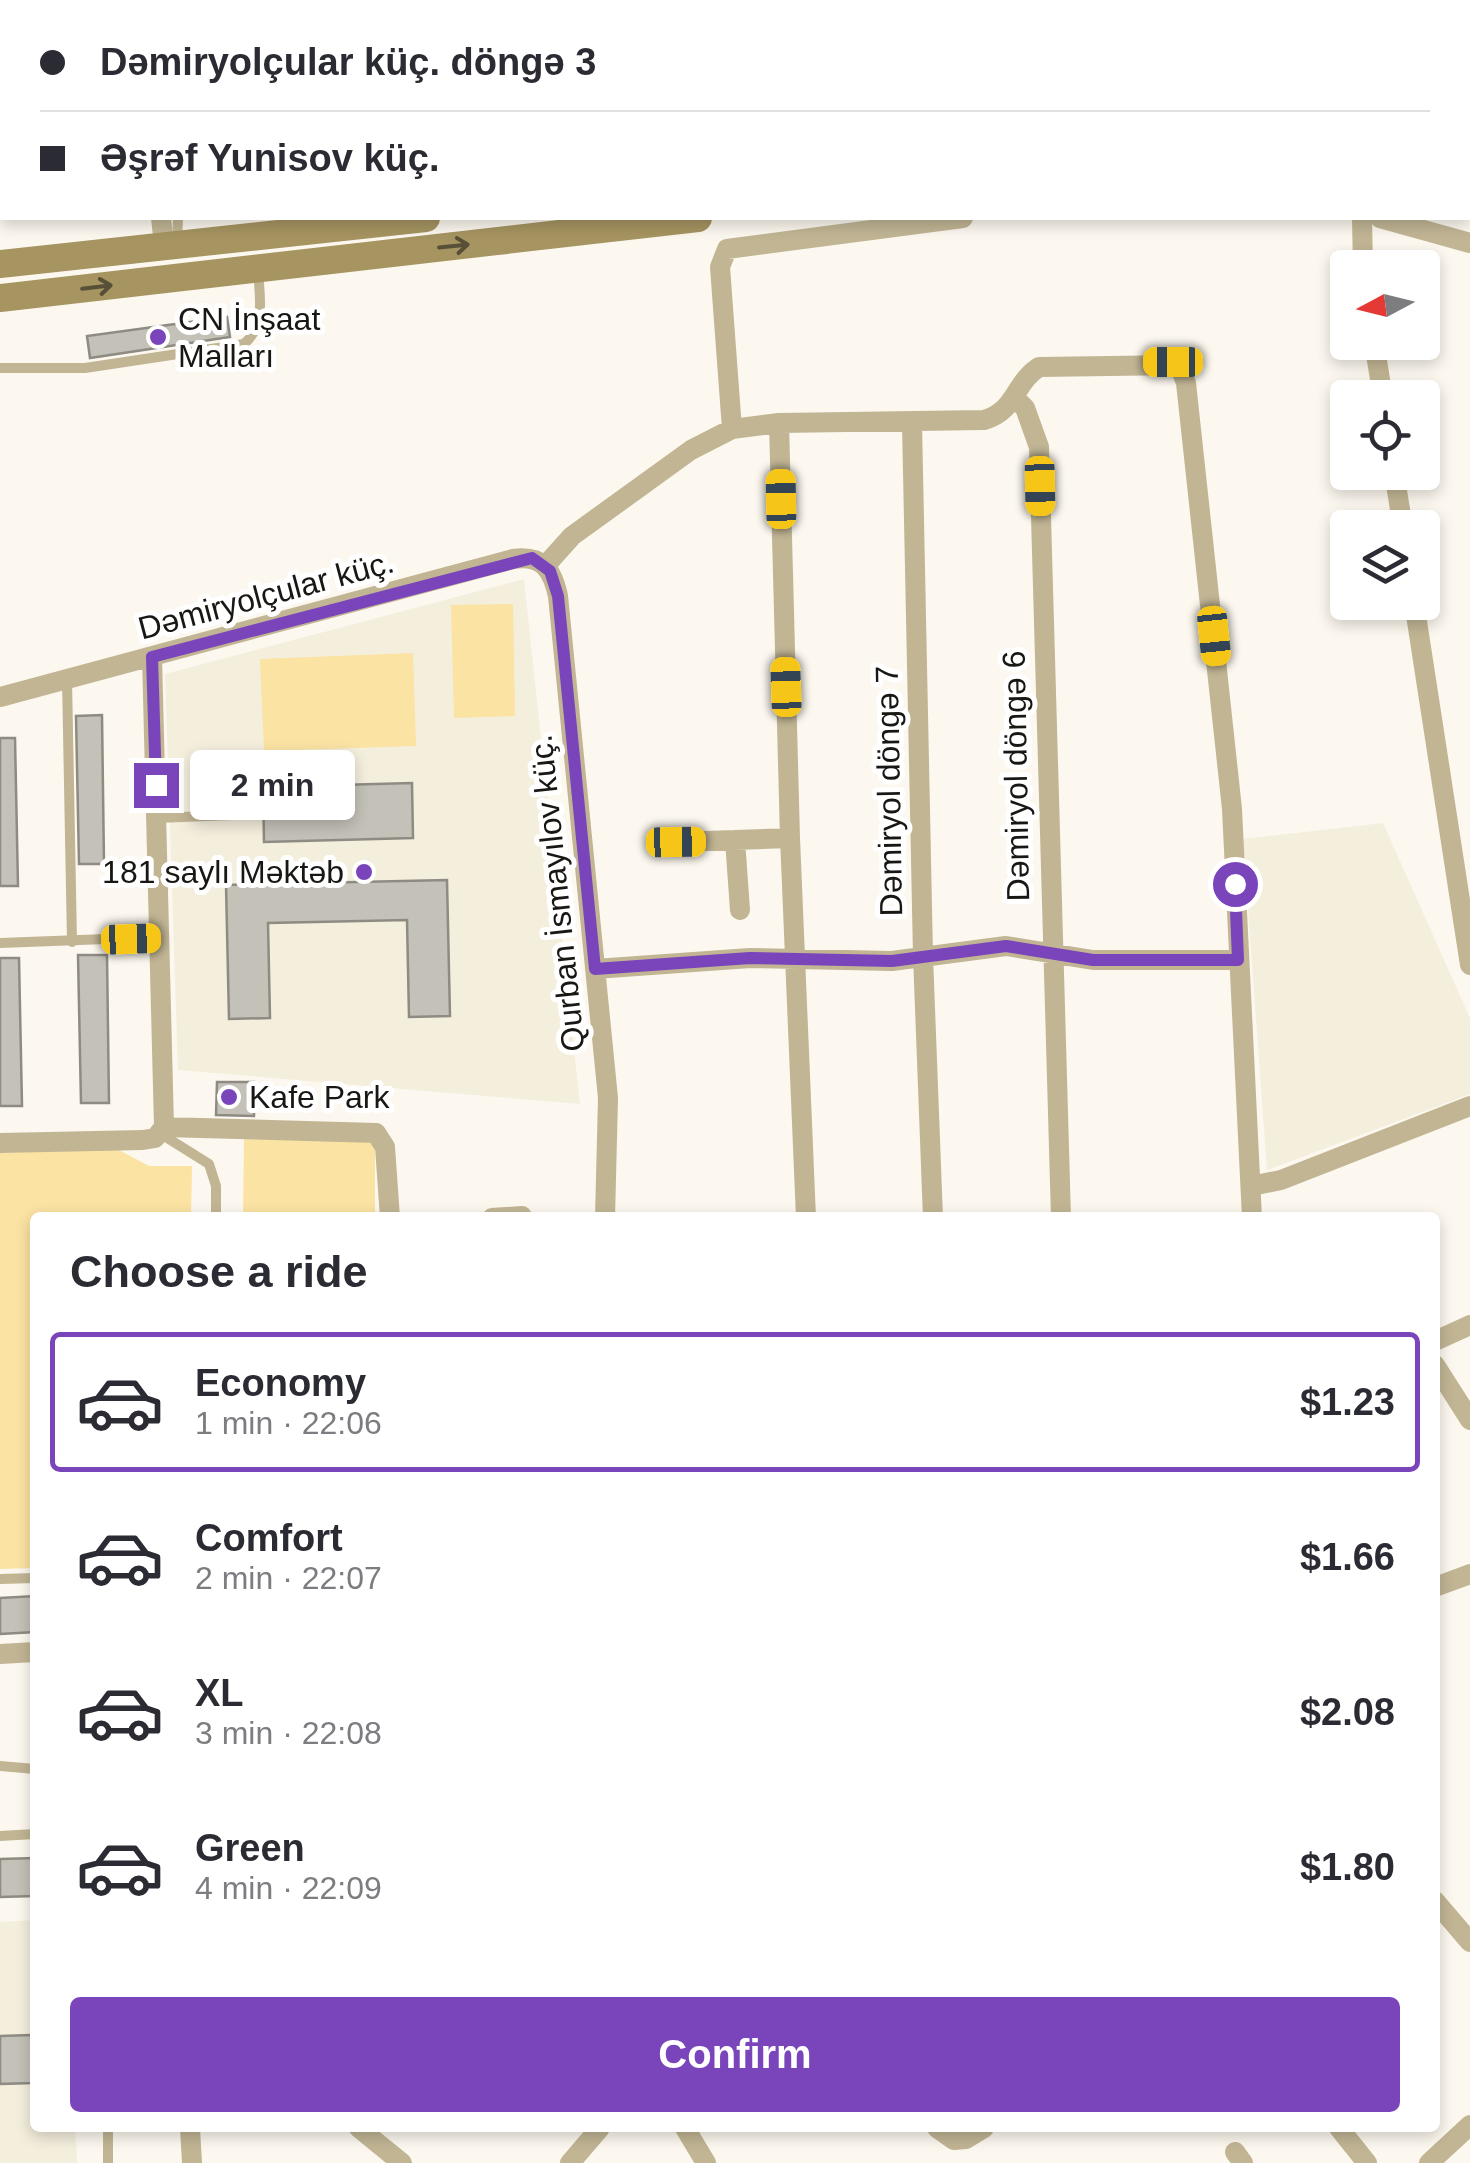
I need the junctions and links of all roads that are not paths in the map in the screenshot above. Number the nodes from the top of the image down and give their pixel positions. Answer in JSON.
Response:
{"nodes":[{"id":1,"x":376,"y":220,"type":"edge"},
{"id":2,"x":413,"y":220,"type":"edge"},
{"id":3,"x":633,"y":220,"type":"edge"},
{"id":4,"x":681,"y":220,"type":"edge"},
{"id":5,"x":949,"y":220,"type":"edge"},
{"id":6,"x":1362,"y":220,"type":"edge"},
{"id":7,"x":1387,"y":220,"type":"edge"},
{"id":8,"x":606,"y":229,"type":"junction"},
{"id":9,"x":170,"y":231,"type":"edge"},
{"id":10,"x":1470,"y":243,"type":"edge"},
{"id":11,"x":1363,"y":250,"type":"edge"},
{"id":12,"x":410,"y":251,"type":"junction"},
{"id":13,"x":0,"y":264,"type":"edge"},
{"id":14,"x":258,"y":267,"type":"junction"},
{"id":15,"x":180,"y":277,"type":"junction"},
{"id":16,"x":0,"y":298,"type":"edge"},
{"id":17,"x":0,"y":368,"type":"edge"},
{"id":18,"x":1016,"y":399,"type":"junction"},
{"id":19,"x":780,"y":423,"type":"junction"},
{"id":20,"x":912,"y":423,"type":"junction"},
{"id":21,"x":732,"y":429,"type":"junction"},
{"id":22,"x":546,"y":565,"type":"junction"},
{"id":23,"x":1417,"y":620,"type":"edge"},
{"id":24,"x":152,"y":657,"type":"junction"},
{"id":25,"x":67,"y":679,"type":"junction"},
{"id":26,"x":0,"y":697,"type":"edge"},
{"id":27,"x":232,"y":815,"type":"dead end"},
{"id":28,"x":157,"y":818,"type":"junction"},
{"id":29,"x":790,"y":838,"type":"junction"},
{"id":30,"x":735,"y":840,"type":"junction"},
{"id":31,"x":676,"y":842,"type":"dead end"},
{"id":32,"x":740,"y":910,"type":"dead end"},
{"id":33,"x":160,"y":938,"type":"junction"},
{"id":34,"x":72,"y":942,"type":"junction"},
{"id":35,"x":0,"y":943,"type":"edge"},
{"id":36,"x":1050,"y":951,"type":"junction"},
{"id":37,"x":922,"y":956,"type":"junction"},
{"id":38,"x":794,"y":960,"type":"junction"},
{"id":39,"x":1238,"y":960,"type":"junction"},
{"id":40,"x":1470,"y":965,"type":"edge"},
{"id":41,"x":595,"y":969,"type":"junction"},
{"id":42,"x":1470,"y":1106,"type":"edge"},
{"id":43,"x":162,"y":1130,"type":"junction"},
{"id":44,"x":0,"y":1142,"type":"edge"},
{"id":45,"x":1251,"y":1186,"type":"junction"},
{"id":46,"x":216,"y":1212,"type":"edge"},
{"id":47,"x":390,"y":1212,"type":"edge"},
{"id":48,"x":605,"y":1212,"type":"edge"},
{"id":49,"x":806,"y":1212,"type":"edge"},
{"id":50,"x":933,"y":1212,"type":"edge"},
{"id":51,"x":1061,"y":1212,"type":"edge"},
{"id":52,"x":1252,"y":1212,"type":"edge"},
{"id":53,"x":1470,"y":1325,"type":"edge"},
{"id":54,"x":1440,"y":1339,"type":"edge"},
{"id":55,"x":1440,"y":1373,"type":"edge"},
{"id":56,"x":1470,"y":1420,"type":"edge"},
{"id":57,"x":1470,"y":1574,"type":"edge"},
{"id":58,"x":30,"y":1578,"type":"edge"},
{"id":59,"x":0,"y":1579,"type":"edge"},
{"id":60,"x":1440,"y":1585,"type":"edge"},
{"id":61,"x":30,"y":1652,"type":"edge"},
{"id":62,"x":0,"y":1654,"type":"edge"},
{"id":63,"x":0,"y":1766,"type":"edge"},
{"id":64,"x":30,"y":1768,"type":"edge"},
{"id":65,"x":30,"y":1834,"type":"edge"},
{"id":66,"x":0,"y":1836,"type":"edge"},
{"id":67,"x":1440,"y":1908,"type":"edge"},
{"id":68,"x":1470,"y":1942,"type":"edge"},
{"id":69,"x":1470,"y":2125,"type":"edge"},
{"id":70,"x":108,"y":2132,"type":"edge"},
{"id":71,"x":190,"y":2132,"type":"edge"},
{"id":72,"x":364,"y":2132,"type":"edge"},
{"id":73,"x":597,"y":2132,"type":"edge"},
{"id":74,"x":687,"y":2132,"type":"edge"},
{"id":75,"x":943,"y":2132,"type":"edge"},
{"id":76,"x":977,"y":2132,"type":"edge"},
{"id":77,"x":1342,"y":2132,"type":"edge"},
{"id":78,"x":108,"y":2163,"type":"edge"},
{"id":79,"x":192,"y":2163,"type":"edge"},
{"id":80,"x":402,"y":2163,"type":"edge"},
{"id":81,"x":570,"y":2163,"type":"edge"},
{"id":82,"x":706,"y":2163,"type":"edge"},
{"id":83,"x":1367,"y":2163,"type":"edge"},
{"id":84,"x":1429,"y":2163,"type":"edge"}],
"edges":[{"from":1,"to":9,"type":"main road"},
{"from":2,"to":12,"type":"main road"},
{"from":3,"to":8,"type":"main road"},
{"from":4,"to":8,"type":"main road"},
{"from":5,"to":21,"type":"street"},
{"from":6,"to":11,"type":"street"},
{"from":7,"to":10,"type":"street"},
{"from":12,"to":8,"type":"main road","one_way":true},
{"from":9,"to":13,"type":"main road"},
{"from":9,"to":15,"type":"main road"},
{"from":12,"to":14,"type":"main road"},
{"from":14,"to":15,"type":"main road"},
{"from":14,"to":17,"type":"lane"},
{"from":16,"to":15,"type":"main road","one_way":true},
{"from":18,"to":20,"type":"street"},
{"from":18,"to":36,"type":"street","name":"Dəmiryol döngə 6"},
{"from":18,"to":39,"type":"street"},
{"from":19,"to":20,"type":"street"},
{"from":19,"to":21,"type":"street"},
{"from":19,"to":29,"type":"street"},
{"from":20,"to":37,"type":"street","name":"Dəmiryol döngə 7"},
{"from":21,"to":22,"type":"street"},
{"from":22,"to":24,"type":"street","name":"Dəmiryolçular küç."},
{"from":22,"to":41,"type":"street","name":"Qurban İsmayılov küç."},
{"from":23,"to":40,"type":"street"},
{"from":24,"to":25,"type":"street","name":"Dəmiryolçular küç."},
{"from":24,"to":28,"type":"street"},
{"from":25,"to":26,"type":"street","name":"Dəmiryolçular küç."},
{"from":25,"to":34,"type":"lane"},
{"from":27,"to":28,"type":"lane"},
{"from":28,"to":33,"type":"street"},
{"from":29,"to":30,"type":"street"},
{"from":29,"to":38,"type":"street"},
{"from":30,"to":31,"type":"street"},
{"from":30,"to":32,"type":"street"},
{"from":33,"to":34,"type":"lane"},
{"from":33,"to":43,"type":"street"},
{"from":34,"to":35,"type":"lane"},
{"from":36,"to":37,"type":"street"},
{"from":36,"to":39,"type":"street"},
{"from":36,"to":51,"type":"street","name":"Dəmiryol döngə 6"},
{"from":37,"to":38,"type":"street"},
{"from":37,"to":50,"type":"street","name":"Dəmiryol döngə 7"},
{"from":38,"to":41,"type":"street"},
{"from":38,"to":49,"type":"street"},
{"from":39,"to":45,"type":"street"},
{"from":41,"to":48,"type":"street","name":"Qurban İsmayılov küç."},
{"from":42,"to":45,"type":"street"},
{"from":43,"to":44,"type":"street"},
{"from":43,"to":46,"type":"lane"},
{"from":43,"to":47,"type":"street"},
{"from":45,"to":52,"type":"street"},
{"from":53,"to":54,"type":"street"},
{"from":55,"to":56,"type":"street"},
{"from":57,"to":60,"type":"street"},
{"from":58,"to":59,"type":"lane"},
{"from":61,"to":62,"type":"street"},
{"from":63,"to":64,"type":"lane"},
{"from":65,"to":66,"type":"lane"},
{"from":67,"to":68,"type":"street"},
{"from":69,"to":84,"type":"street"},
{"from":70,"to":78,"type":"lane"},
{"from":71,"to":79,"type":"street"},
{"from":72,"to":80,"type":"street"},
{"from":73,"to":81,"type":"street"},
{"from":74,"to":82,"type":"street"},
{"from":75,"to":76,"type":"street"},
{"from":77,"to":83,"type":"street"}]}
